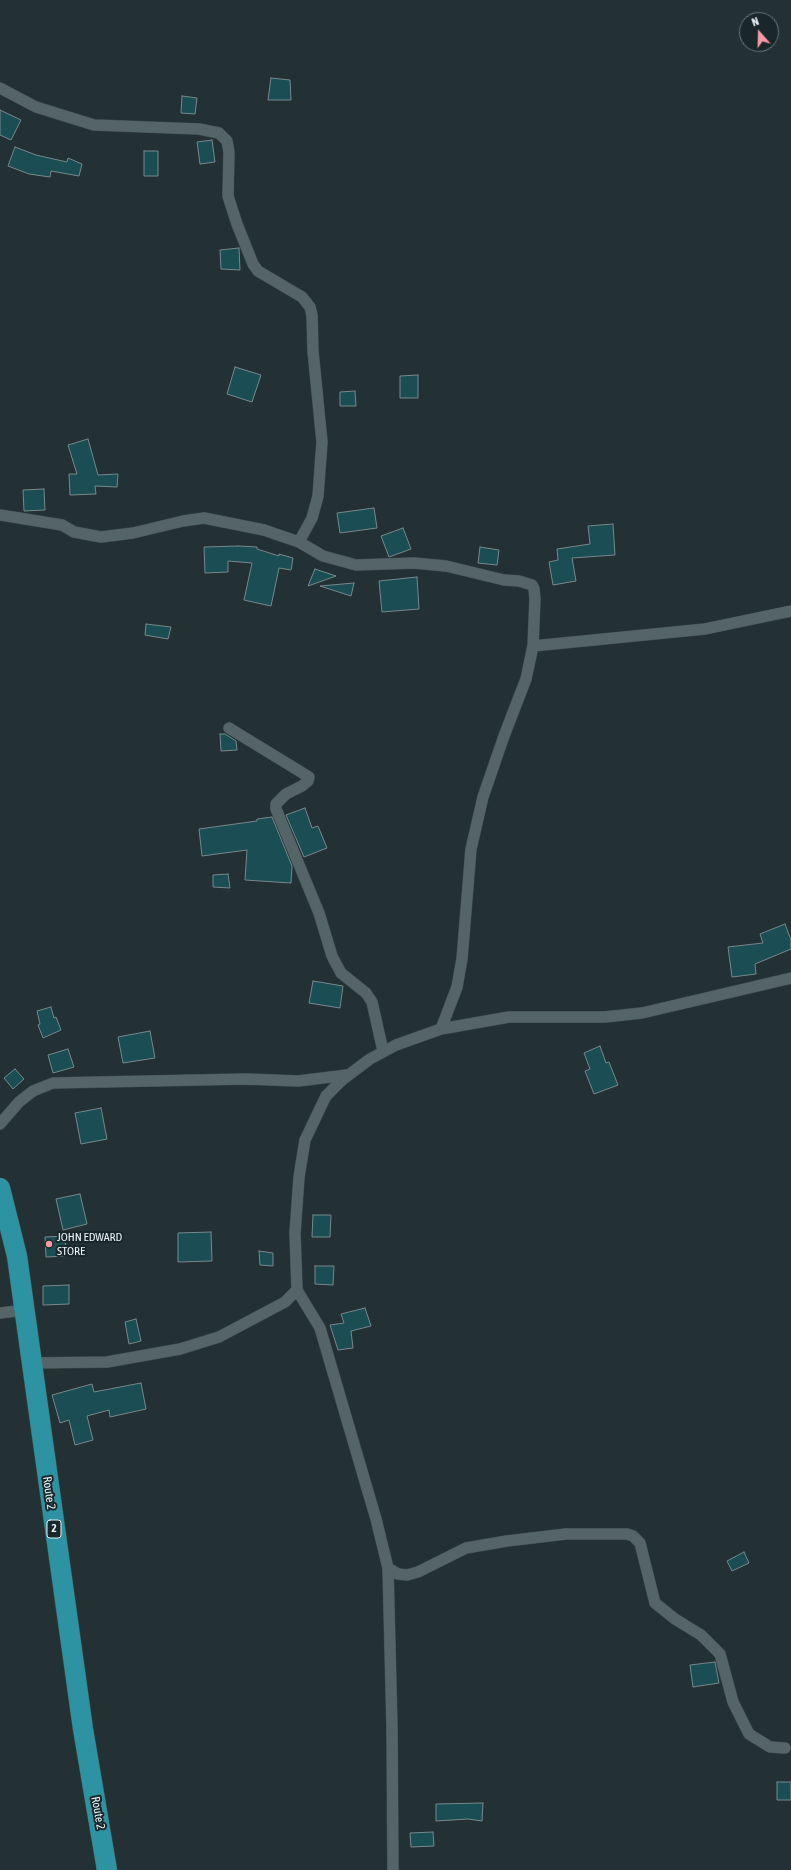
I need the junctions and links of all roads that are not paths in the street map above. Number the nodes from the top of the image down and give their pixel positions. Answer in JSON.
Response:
{"nodes":[{"id":1,"x":0,"y":88,"type":"edge"},
{"id":2,"x":0,"y":515,"type":"edge"},
{"id":3,"x":299,"y":542,"type":"junction"},
{"id":4,"x":791,"y":611,"type":"edge"},
{"id":5,"x":533,"y":646,"type":"junction"},
{"id":6,"x":229,"y":728,"type":"dead end"},
{"id":7,"x":791,"y":978,"type":"edge"},
{"id":8,"x":441,"y":1029,"type":"junction"},
{"id":9,"x":383,"y":1051,"type":"junction"},
{"id":10,"x":348,"y":1075,"type":"junction"},
{"id":11,"x":0,"y":1124,"type":"edge"},
{"id":12,"x":0,"y":1188,"type":"edge"},
{"id":13,"x":297,"y":1290,"type":"junction"},
{"id":14,"x":25,"y":1310,"type":"junction"},
{"id":15,"x":0,"y":1313,"type":"edge"},
{"id":16,"x":31,"y":1363,"type":"junction"},
{"id":17,"x":388,"y":1568,"type":"junction"},
{"id":18,"x":785,"y":1748,"type":"dead end"},
{"id":19,"x":107,"y":1870,"type":"edge"},
{"id":20,"x":393,"y":1870,"type":"edge"}],
"edges":[{"from":1,"to":3,"type":"street"},
{"from":2,"to":3,"type":"street"},
{"from":3,"to":5,"type":"street"},
{"from":4,"to":5,"type":"street"},
{"from":5,"to":8,"type":"street"},
{"from":6,"to":9,"type":"street"},
{"from":7,"to":8,"type":"street"},
{"from":8,"to":9,"type":"street"},
{"from":9,"to":10,"type":"street"},
{"from":10,"to":11,"type":"street"},
{"from":10,"to":13,"type":"street"},
{"from":12,"to":14,"type":"highway","name":"Route 2","number":"2"},
{"from":13,"to":16,"type":"street"},
{"from":13,"to":17,"type":"street"},
{"from":14,"to":15,"type":"street"},
{"from":14,"to":16,"type":"highway","name":"Route 2","number":"2"},
{"from":16,"to":19,"type":"highway","name":"Route 2","number":"2"},
{"from":17,"to":18,"type":"street"},
{"from":17,"to":20,"type":"street"}]}
